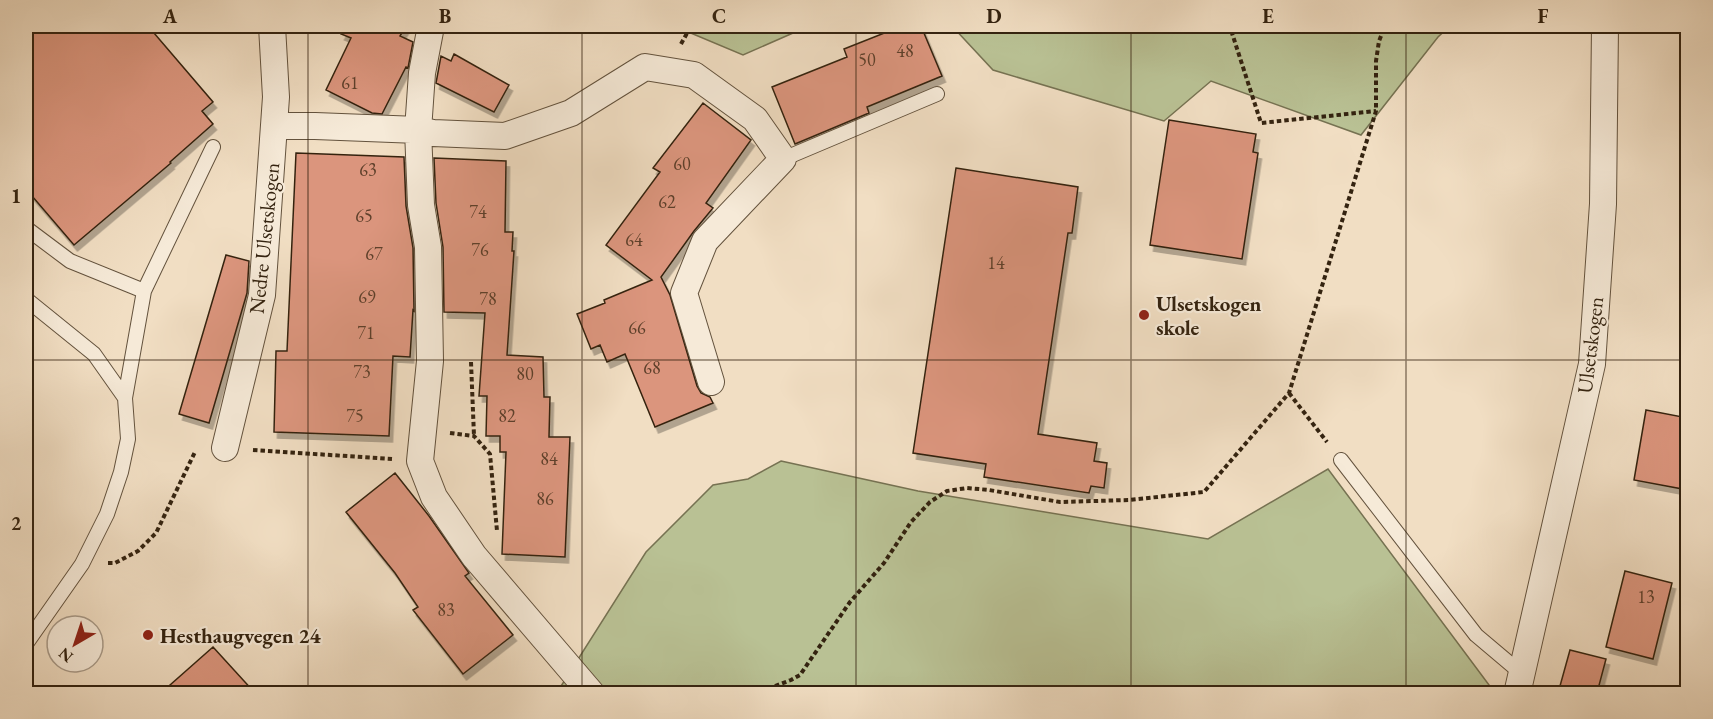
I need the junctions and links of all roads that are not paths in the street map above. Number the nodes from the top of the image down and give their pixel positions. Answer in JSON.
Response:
{"nodes":[{"id":1,"x":273,"y":26,"type":"edge"},
{"id":2,"x":431,"y":26,"type":"edge"},
{"id":3,"x":1605,"y":26,"type":"edge"},
{"id":4,"x":937,"y":94,"type":"dead end"},
{"id":5,"x":274,"y":126,"type":"junction"},
{"id":6,"x":418,"y":130,"type":"junction"},
{"id":7,"x":213,"y":147,"type":"dead end"},
{"id":8,"x":783,"y":159,"type":"junction"},
{"id":9,"x":26,"y":228,"type":"edge"},
{"id":10,"x":144,"y":291,"type":"junction"},
{"id":11,"x":26,"y":299,"type":"edge"},
{"id":12,"x":711,"y":382,"type":"dead end"},
{"id":13,"x":125,"y":399,"type":"junction"},
{"id":14,"x":225,"y":448,"type":"road end"},
{"id":15,"x":1341,"y":460,"type":"road end"},
{"id":16,"x":26,"y":645,"type":"edge"},
{"id":17,"x":1519,"y":683,"type":"edge"},
{"id":18,"x":592,"y":693,"type":"edge"}],
"edges":[{"from":1,"to":5,"type":"street","name":"Nedre Ulsetskogen"},
{"from":2,"to":6,"type":"street"},
{"from":3,"to":17,"type":"street","name":"Ulsetskogen"},
{"from":4,"to":8,"type":"lane"},
{"from":5,"to":6,"type":"street"},
{"from":5,"to":14,"type":"street","name":"Nedre Ulsetskogen"},
{"from":6,"to":8,"type":"street"},
{"from":6,"to":18,"type":"street"},
{"from":7,"to":10,"type":"lane"},
{"from":8,"to":12,"type":"street"},
{"from":9,"to":10,"type":"lane"},
{"from":10,"to":13,"type":"lane"},
{"from":11,"to":13,"type":"lane"},
{"from":13,"to":16,"type":"lane"},
{"from":15,"to":17,"type":"lane"}]}
